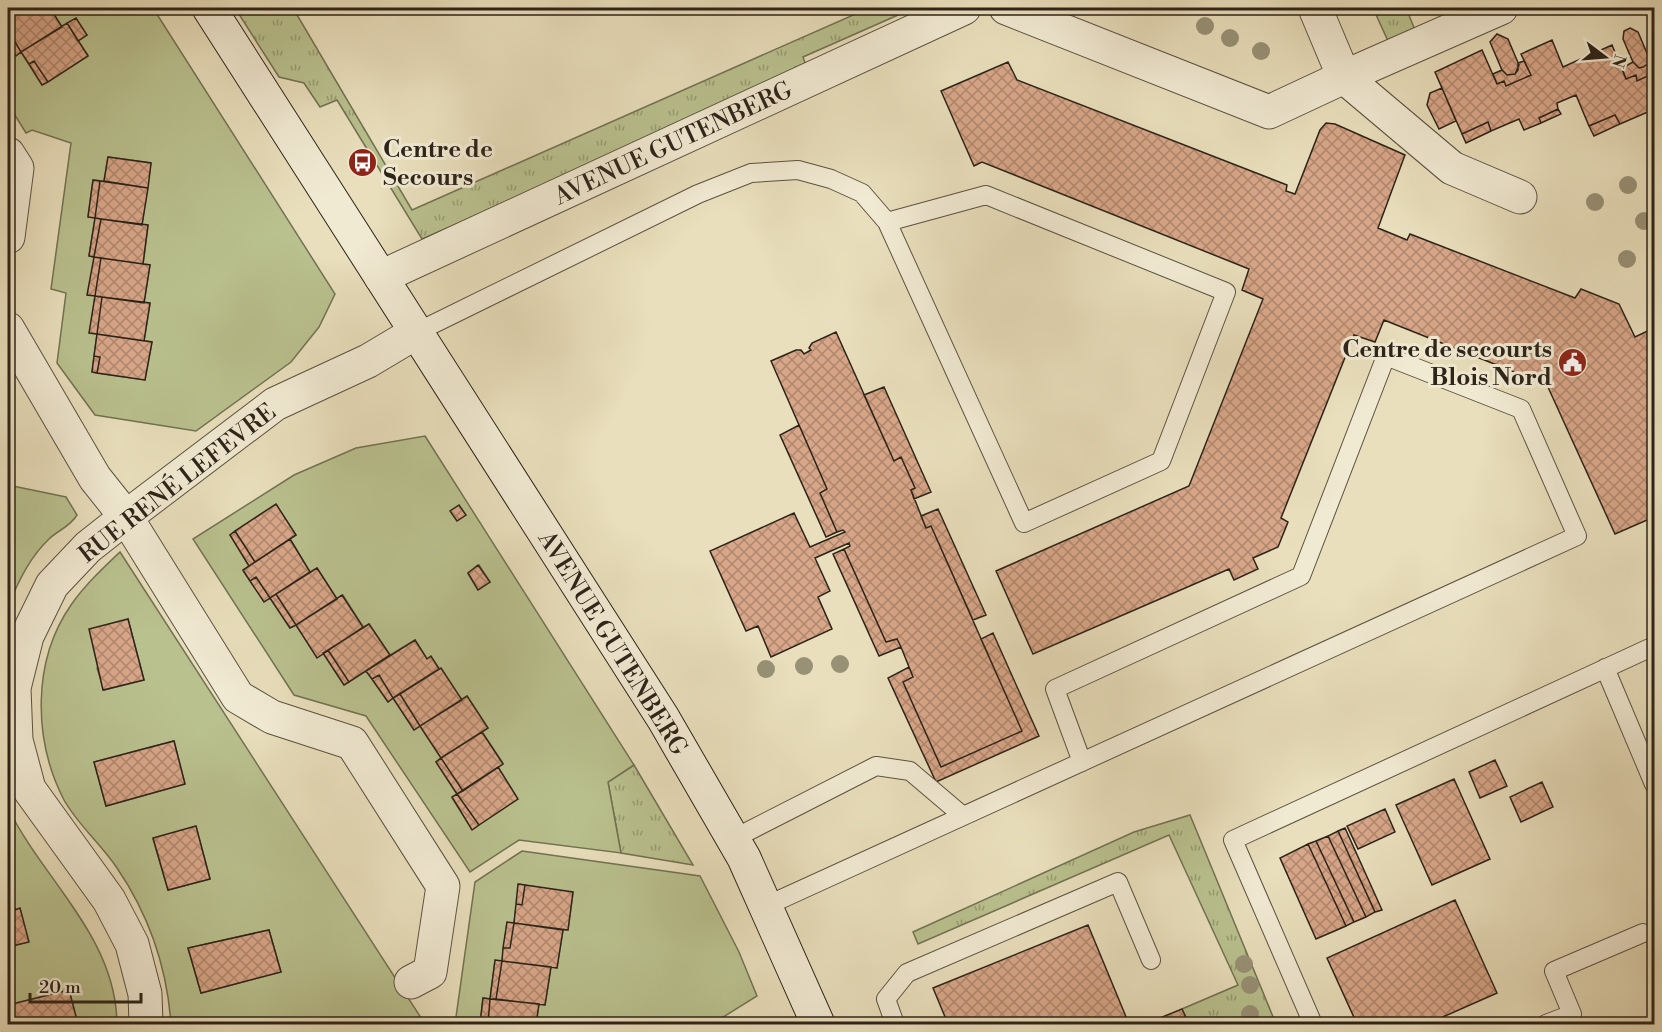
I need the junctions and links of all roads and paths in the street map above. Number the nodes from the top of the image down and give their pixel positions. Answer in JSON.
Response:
{"nodes":[{"id":1,"x":208,"y":8,"type":"edge"},
{"id":2,"x":964,"y":8,"type":"edge"},
{"id":3,"x":1006,"y":8,"type":"edge"},
{"id":4,"x":1315,"y":8,"type":"edge"},
{"id":5,"x":1501,"y":8,"type":"edge"},
{"id":6,"x":1344,"y":77,"type":"junction"},
{"id":7,"x":8,"y":154,"type":"edge"},
{"id":8,"x":1520,"y":197,"type":"dead end"},
{"id":9,"x":886,"y":222,"type":"junction"},
{"id":10,"x":8,"y":237,"type":"edge"},
{"id":11,"x":381,"y":277,"type":"junction"},
{"id":12,"x":8,"y":329,"type":"edge"},
{"id":13,"x":415,"y":333,"type":"junction"},
{"id":14,"x":126,"y":517,"type":"junction"},
{"id":15,"x":1654,"y":646,"type":"edge"},
{"id":16,"x":1605,"y":668,"type":"junction"},
{"id":17,"x":1082,"y":762,"type":"junction"},
{"id":18,"x":1654,"y":784,"type":"edge"},
{"id":19,"x":963,"y":816,"type":"junction"},
{"id":20,"x":733,"y":839,"type":"junction"},
{"id":21,"x":766,"y":906,"type":"junction"},
{"id":22,"x":1643,"y":933,"type":"dead end"},
{"id":23,"x":1151,"y":960,"type":"dead end"},
{"id":24,"x":411,"y":981,"type":"dead end"},
{"id":25,"x":146,"y":1024,"type":"edge"},
{"id":26,"x":818,"y":1024,"type":"edge"},
{"id":27,"x":895,"y":1024,"type":"edge"},
{"id":28,"x":1313,"y":1024,"type":"edge"},
{"id":29,"x":1546,"y":1024,"type":"edge"}],
"edges":[{"from":1,"to":11,"type":"street","name":"AVENUE GUTENBERG"},
{"from":2,"to":11,"type":"street","name":"AVENUE GUTENBERG"},
{"from":3,"to":6,"type":"street"},
{"from":4,"to":6,"type":"street"},
{"from":5,"to":6,"type":"street"},
{"from":6,"to":8,"type":"street"},
{"from":7,"to":10,"type":"street"},
{"from":9,"to":9,"type":"lane"},
{"from":9,"to":13,"type":"lane"},
{"from":11,"to":13,"type":"street","name":"AVENUE GUTENBERG"},
{"from":12,"to":14,"type":"street"},
{"from":13,"to":14,"type":"street","name":"RUE RENÉ LEFEVRE"},
{"from":13,"to":20,"type":"street","name":"AVENUE GUTENBERG"},
{"from":14,"to":24,"type":"street"},
{"from":14,"to":25,"type":"street","name":"RUE RENÉ LEFEVRE"},
{"from":15,"to":16,"type":"lane"},
{"from":16,"to":18,"type":"lane"},
{"from":16,"to":28,"type":"lane"},
{"from":17,"to":17,"type":"lane"},
{"from":17,"to":19,"type":"lane"},
{"from":19,"to":20,"type":"lane"},
{"from":19,"to":21,"type":"lane"},
{"from":20,"to":21,"type":"street","name":"AVENUE GUTENBERG"},
{"from":21,"to":26,"type":"street","name":"AVENUE GUTENBERG"},
{"from":22,"to":29,"type":"lane"},
{"from":23,"to":27,"type":"lane"}]}
